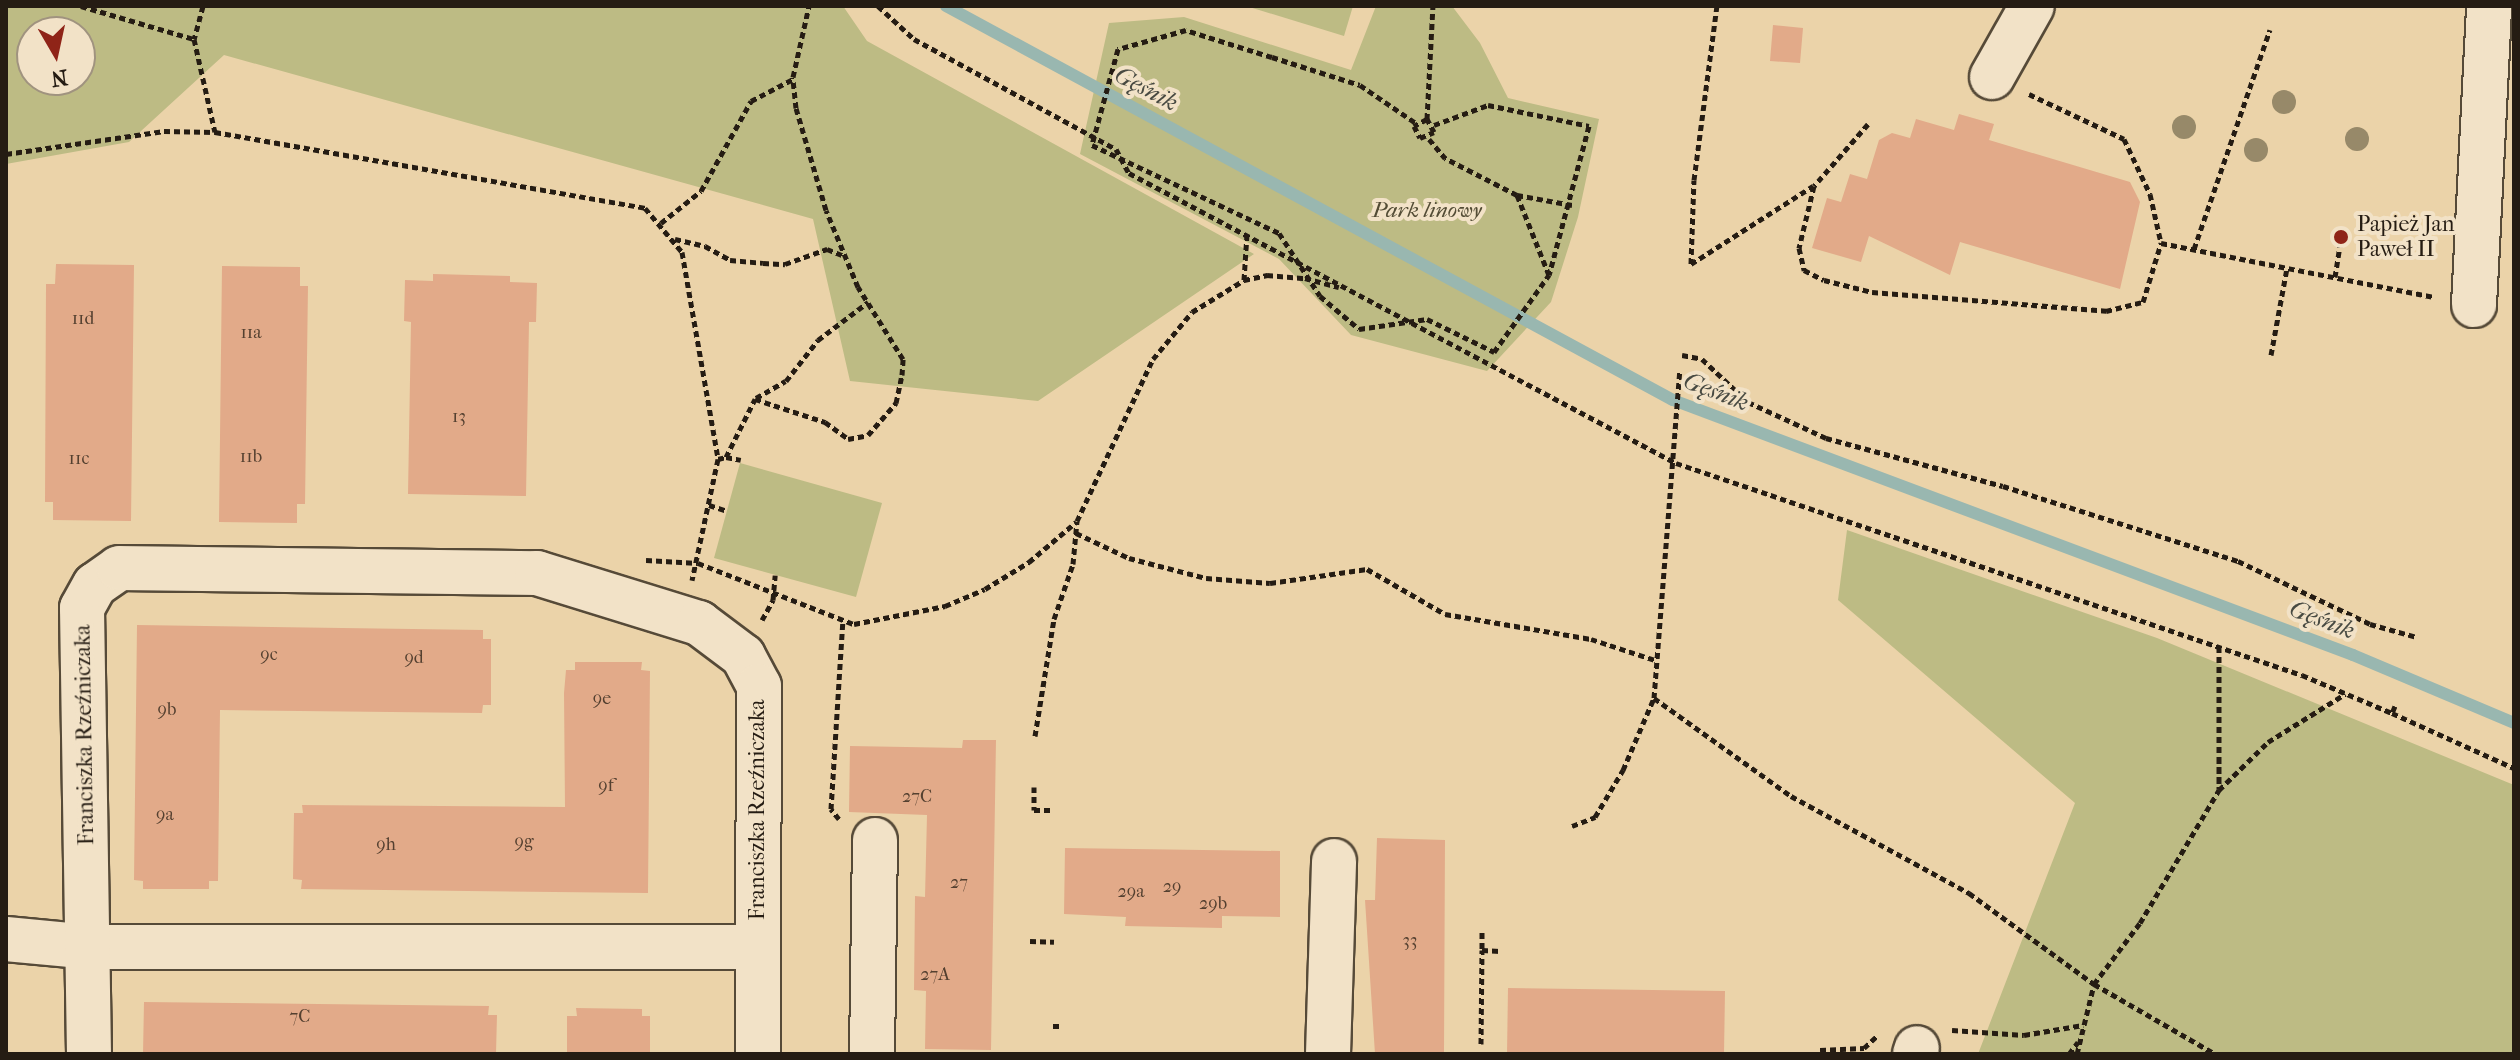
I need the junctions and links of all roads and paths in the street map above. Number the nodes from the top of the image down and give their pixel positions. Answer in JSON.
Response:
{"nodes":[{"id":1,"x":81,"y":6,"type":"edge"},
{"id":2,"x":203,"y":6,"type":"edge"},
{"id":3,"x":809,"y":6,"type":"edge"},
{"id":4,"x":878,"y":6,"type":"edge"},
{"id":5,"x":1433,"y":6,"type":"edge"},
{"id":6,"x":1717,"y":6,"type":"edge"},
{"id":7,"x":2032,"y":6,"type":"edge"},
{"id":8,"x":2489,"y":6,"type":"edge"},
{"id":9,"x":2270,"y":30,"type":"dead end"},
{"id":10,"x":194,"y":39,"type":"junction"},
{"id":11,"x":1992,"y":77,"type":"joint"},
{"id":12,"x":793,"y":79,"type":"junction"},
{"id":13,"x":1427,"y":119,"type":"junction"},
{"id":14,"x":1416,"y":123,"type":"junction"},
{"id":15,"x":1868,"y":124,"type":"dead end"},
{"id":16,"x":1434,"y":125,"type":"junction"},
{"id":17,"x":215,"y":132,"type":"junction"},
{"id":18,"x":1428,"y":138,"type":"junction"},
{"id":19,"x":6,"y":154,"type":"edge"},
{"id":20,"x":1814,"y":186,"type":"junction"},
{"id":21,"x":1517,"y":195,"type":"junction"},
{"id":22,"x":1572,"y":205,"type":"junction"},
{"id":23,"x":661,"y":223,"type":"junction"},
{"id":24,"x":1247,"y":233,"type":"junction"},
{"id":25,"x":674,"y":239,"type":"junction"},
{"id":26,"x":2161,"y":243,"type":"junction"},
{"id":27,"x":2340,"y":244,"type":"dead end"},
{"id":28,"x":2194,"y":249,"type":"junction"},
{"id":29,"x":845,"y":256,"type":"junction"},
{"id":30,"x":2287,"y":268,"type":"junction"},
{"id":31,"x":1549,"y":275,"type":"junction"},
{"id":32,"x":2335,"y":277,"type":"junction"},
{"id":33,"x":1244,"y":280,"type":"junction"},
{"id":34,"x":1348,"y":289,"type":"junction"},
{"id":35,"x":868,"y":302,"type":"junction"},
{"id":36,"x":2474,"y":305,"type":"joint"},
{"id":37,"x":1682,"y":355,"type":"dead end"},
{"id":38,"x":2271,"y":355,"type":"dead end"},
{"id":39,"x":1680,"y":370,"type":"dead end"},
{"id":40,"x":755,"y":399,"type":"junction"},
{"id":41,"x":726,"y":457,"type":"junction"},
{"id":42,"x":718,"y":459,"type":"junction"},
{"id":43,"x":741,"y":460,"type":"dead end"},
{"id":44,"x":1676,"y":463,"type":"junction"},
{"id":45,"x":709,"y":505,"type":"junction"},
{"id":46,"x":727,"y":511,"type":"dead end"},
{"id":47,"x":1077,"y":521,"type":"junction"},
{"id":48,"x":1076,"y":533,"type":"junction"},
{"id":49,"x":843,"y":620,"type":"junction"},
{"id":50,"x":2417,"y":637,"type":"dead end"},
{"id":51,"x":2219,"y":646,"type":"junction"},
{"id":52,"x":1655,"y":660,"type":"junction"},
{"id":53,"x":2346,"y":694,"type":"junction"},
{"id":54,"x":1654,"y":698,"type":"junction"},
{"id":55,"x":2395,"y":706,"type":"dead end"},
{"id":56,"x":2392,"y":713,"type":"junction"},
{"id":57,"x":1035,"y":736,"type":"dead end"},
{"id":58,"x":2514,"y":768,"type":"edge"},
{"id":59,"x":1034,"y":787,"type":"dead end"},
{"id":60,"x":2219,"y":790,"type":"junction"},
{"id":61,"x":1053,"y":810,"type":"dead end"},
{"id":62,"x":1572,"y":826,"type":"dead end"},
{"id":63,"x":875,"y":840,"type":"joint"},
{"id":64,"x":1334,"y":861,"type":"dead end"},
{"id":65,"x":1482,"y":932,"type":"dead end"},
{"id":66,"x":6,"y":939,"type":"edge"},
{"id":67,"x":1030,"y":941,"type":"dead end"},
{"id":68,"x":1054,"y":942,"type":"dead end"},
{"id":69,"x":90,"y":947,"type":"junction"},
{"id":70,"x":758,"y":947,"type":"junction"},
{"id":71,"x":1482,"y":950,"type":"junction"},
{"id":72,"x":1500,"y":951,"type":"dead end"},
{"id":73,"x":2094,"y":984,"type":"junction"},
{"id":74,"x":2083,"y":1025,"type":"junction"},
{"id":75,"x":1053,"y":1026,"type":"dead end"},
{"id":76,"x":1061,"y":1026,"type":"dead end"},
{"id":77,"x":2080,"y":1040,"type":"junction"},
{"id":78,"x":1481,"y":1044,"type":"dead end"},
{"id":79,"x":1917,"y":1045,"type":"edge"},
{"id":80,"x":1820,"y":1050,"type":"dead end"},
{"id":81,"x":89,"y":1054,"type":"edge"},
{"id":82,"x":758,"y":1054,"type":"edge"},
{"id":83,"x":872,"y":1054,"type":"edge"},
{"id":84,"x":1328,"y":1054,"type":"edge"},
{"id":85,"x":2069,"y":1054,"type":"edge"},
{"id":86,"x":2077,"y":1054,"type":"edge"},
{"id":87,"x":2215,"y":1054,"type":"edge"}],
"edges":[{"from":1,"to":10,"type":"path"},
{"from":2,"to":10,"type":"path"},
{"from":3,"to":12,"type":"path"},
{"from":4,"to":24,"type":"path"},
{"from":5,"to":13,"type":"path"},
{"from":6,"to":20,"type":"path"},
{"from":7,"to":11,"type":"lane"},
{"from":8,"to":36,"type":"lane"},
{"from":9,"to":28,"type":"path"},
{"from":10,"to":17,"type":"path"},
{"from":11,"to":26,"type":"path"},
{"from":12,"to":23,"type":"path"},
{"from":12,"to":29,"type":"path"},
{"from":13,"to":14,"type":"path"},
{"from":13,"to":16,"type":"path"},
{"from":14,"to":18,"type":"path"},
{"from":14,"to":31,"type":"path","bridge":true},
{"from":15,"to":20,"type":"path"},
{"from":16,"to":18,"type":"path"},
{"from":16,"to":22,"type":"path"},
{"from":17,"to":19,"type":"path"},
{"from":17,"to":23,"type":"path"},
{"from":18,"to":21,"type":"path","bridge":true},
{"from":20,"to":26,"type":"path"},
{"from":21,"to":22,"type":"path"},
{"from":21,"to":31,"type":"path","bridge":true},
{"from":22,"to":31,"type":"path"},
{"from":23,"to":25,"type":"path"},
{"from":24,"to":33,"type":"path"},
{"from":24,"to":34,"type":"path"},
{"from":25,"to":29,"type":"path"},
{"from":25,"to":42,"type":"path"},
{"from":26,"to":28,"type":"path"},
{"from":27,"to":32,"type":"path"},
{"from":28,"to":30,"type":"path"},
{"from":29,"to":35,"type":"path"},
{"from":30,"to":32,"type":"path"},
{"from":30,"to":38,"type":"path"},
{"from":32,"to":36,"type":"path"},
{"from":33,"to":34,"type":"path"},
{"from":33,"to":47,"type":"path"},
{"from":34,"to":44,"type":"path"},
{"from":35,"to":40,"type":"path"},
{"from":35,"to":40,"type":"path"},
{"from":37,"to":50,"type":"path"},
{"from":39,"to":44,"type":"path"},
{"from":40,"to":41,"type":"path"},
{"from":41,"to":42,"type":"path"},
{"from":41,"to":43,"type":"path"},
{"from":42,"to":45,"type":"path"},
{"from":44,"to":51,"type":"path"},
{"from":44,"to":52,"type":"path"},
{"from":45,"to":46,"type":"path"},
{"from":45,"to":49,"type":"path"},
{"from":47,"to":48,"type":"path"},
{"from":47,"to":49,"type":"path"},
{"from":48,"to":52,"type":"path"},
{"from":48,"to":57,"type":"path"},
{"from":49,"to":63,"type":"path"},
{"from":51,"to":53,"type":"path"},
{"from":51,"to":60,"type":"path"},
{"from":52,"to":54,"type":"path"},
{"from":53,"to":56,"type":"path"},
{"from":53,"to":60,"type":"path"},
{"from":54,"to":62,"type":"path"},
{"from":54,"to":73,"type":"path"},
{"from":55,"to":56,"type":"path"},
{"from":56,"to":58,"type":"path"},
{"from":59,"to":61,"type":"path"},
{"from":60,"to":73,"type":"path"},
{"from":63,"to":83,"type":"lane"},
{"from":64,"to":84,"type":"lane"},
{"from":65,"to":71,"type":"path"},
{"from":66,"to":69,"type":"lane"},
{"from":67,"to":68,"type":"path"},
{"from":69,"to":70,"type":"lane","name":"Franciszka Rzeźniczaka"},
{"from":69,"to":70,"type":"lane","name":"Franciszka Rzeźniczaka"},
{"from":69,"to":81,"type":"lane"},
{"from":70,"to":82,"type":"lane","name":"Franciszka Rzeźniczaka"},
{"from":71,"to":72,"type":"path"},
{"from":71,"to":78,"type":"path"},
{"from":73,"to":74,"type":"path"},
{"from":73,"to":87,"type":"path"},
{"from":74,"to":77,"type":"path"},
{"from":74,"to":79,"type":"path"},
{"from":75,"to":76,"type":"path"},
{"from":77,"to":85,"type":"path"},
{"from":77,"to":86,"type":"path"},
{"from":79,"to":80,"type":"path"}]}
